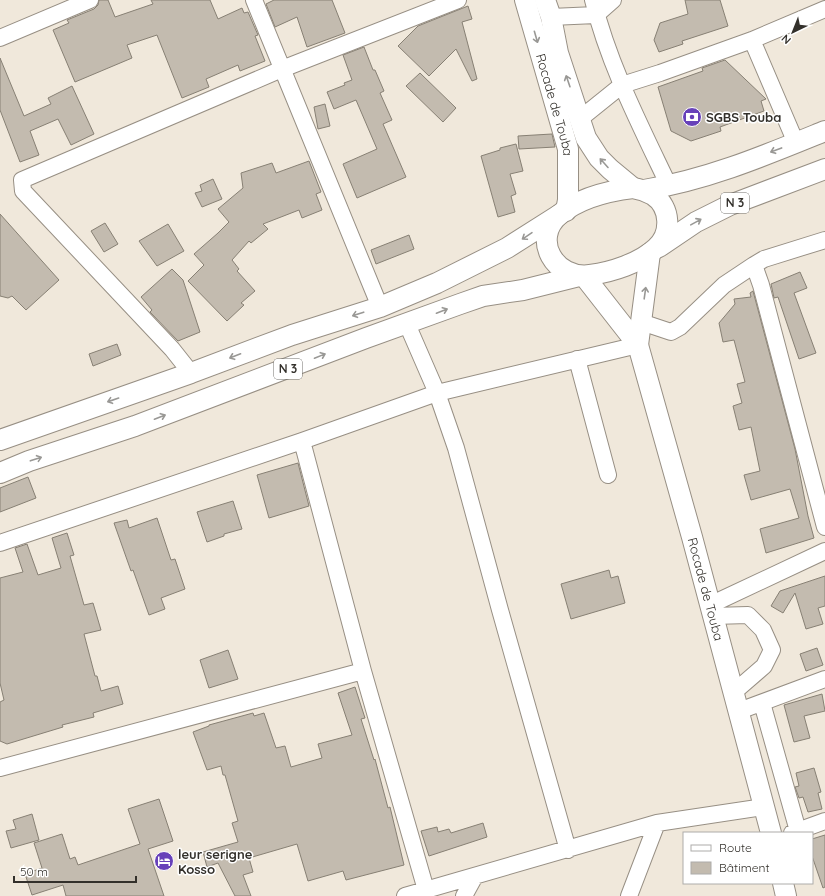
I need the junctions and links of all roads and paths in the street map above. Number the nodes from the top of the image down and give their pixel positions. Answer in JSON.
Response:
{"nodes":[{"id":1,"x":90,"y":0,"type":"edge"},
{"id":2,"x":254,"y":0,"type":"edge"},
{"id":3,"x":458,"y":0,"type":"edge"},
{"id":4,"x":525,"y":0,"type":"edge"},
{"id":5,"x":613,"y":0,"type":"edge"},
{"id":6,"x":594,"y":7,"type":"edge"},
{"id":7,"x":548,"y":9,"type":"edge"},
{"id":8,"x":825,"y":9,"type":"edge"},
{"id":9,"x":0,"y":38,"type":"edge"},
{"id":10,"x":752,"y":40,"type":"junction"},
{"id":11,"x":282,"y":69,"type":"junction"},
{"id":12,"x":622,"y":85,"type":"junction"},
{"id":13,"x":580,"y":118,"type":"junction"},
{"id":14,"x":825,"y":131,"type":"edge"},
{"id":15,"x":796,"y":143,"type":"junction"},
{"id":16,"x":825,"y":169,"type":"edge"},
{"id":17,"x":669,"y":186,"type":"junction"},
{"id":18,"x":638,"y":189,"type":"junction"},
{"id":19,"x":562,"y":213,"type":"junction"},
{"id":20,"x":825,"y":240,"type":"edge"},
{"id":21,"x":651,"y":252,"type":"junction"},
{"id":22,"x":754,"y":265,"type":"junction"},
{"id":23,"x":582,"y":276,"type":"junction"},
{"id":24,"x":380,"y":307,"type":"junction"},
{"id":25,"x":641,"y":322,"type":"junction"},
{"id":26,"x":407,"y":324,"type":"junction"},
{"id":27,"x":638,"y":345,"type":"junction"},
{"id":28,"x":577,"y":359,"type":"junction"},
{"id":29,"x":191,"y":373,"type":"junction"},
{"id":30,"x":437,"y":393,"type":"junction"},
{"id":31,"x":0,"y":440,"type":"edge"},
{"id":32,"x":302,"y":441,"type":"junction"},
{"id":33,"x":0,"y":473,"type":"edge"},
{"id":34,"x":608,"y":475,"type":"dead end"},
{"id":35,"x":825,"y":527,"type":"edge"},
{"id":36,"x":0,"y":543,"type":"edge"},
{"id":37,"x":825,"y":551,"type":"edge"},
{"id":38,"x":712,"y":611,"type":"junction"},
{"id":39,"x":363,"y":671,"type":"junction"},
{"id":40,"x":825,"y":679,"type":"edge"},
{"id":41,"x":734,"y":692,"type":"junction"},
{"id":42,"x":762,"y":703,"type":"junction"},
{"id":43,"x":739,"y":711,"type":"junction"},
{"id":44,"x":0,"y":768,"type":"edge"},
{"id":45,"x":764,"y":806,"type":"junction"},
{"id":46,"x":825,"y":821,"type":"edge"},
{"id":47,"x":657,"y":823,"type":"junction"},
{"id":48,"x":771,"y":832,"type":"edge"},
{"id":49,"x":795,"y":832,"type":"edge"},
{"id":50,"x":568,"y":850,"type":"junction"},
{"id":51,"x":475,"y":876,"type":"junction"},
{"id":52,"x":783,"y":884,"type":"edge"},
{"id":53,"x":426,"y":890,"type":"junction"},
{"id":54,"x":405,"y":896,"type":"edge"},
{"id":55,"x":464,"y":896,"type":"edge"},
{"id":56,"x":629,"y":896,"type":"edge"},
{"id":57,"x":786,"y":896,"type":"edge"}],
"edges":[{"from":1,"to":9,"type":"street"},
{"from":2,"to":11,"type":"street"},
{"from":3,"to":11,"type":"street"},
{"from":4,"to":19,"type":"main road","name":"Rocade de Touba","one_way":true},
{"from":5,"to":6,"type":"street"},
{"from":6,"to":7,"type":"street"},
{"from":6,"to":12,"type":"street"},
{"from":13,"to":7,"type":"main road","name":"Rocade de Touba","one_way":true},
{"from":8,"to":10,"type":"street"},
{"from":10,"to":12,"type":"street"},
{"from":10,"to":15,"type":"street"},
{"from":11,"to":24,"type":"street"},
{"from":11,"to":29,"type":"street"},
{"from":12,"to":13,"type":"street"},
{"from":12,"to":17,"type":"street"},
{"from":18,"to":13,"type":"main road","name":"Rocade de Touba","one_way":true},
{"from":14,"to":15,"type":"main road"},
{"from":15,"to":17,"type":"main road","one_way":true},
{"from":21,"to":16,"type":"main road","number":"N 3","one_way":true},
{"from":17,"to":18,"type":"main road"},
{"from":18,"to":19,"type":"main road"},
{"from":18,"to":21,"type":"main road"},
{"from":19,"to":23,"type":"main road"},
{"from":19,"to":24,"type":"main road","number":"N 3","one_way":true},
{"from":20,"to":22,"type":"street"},
{"from":21,"to":23,"type":"main road"},
{"from":25,"to":21,"type":"main road","name":"Rocade de Touba","one_way":true},
{"from":22,"to":25,"type":"street"},
{"from":22,"to":35,"type":"street"},
{"from":26,"to":23,"type":"main road","number":"N 3","one_way":true},
{"from":23,"to":27,"type":"main road","name":"Rocade de Touba"},
{"from":24,"to":29,"type":"main road","number":"N 3","one_way":true},
{"from":25,"to":27,"type":"main road","name":"Rocade de Touba"},
{"from":26,"to":30,"type":"street"},
{"from":33,"to":26,"type":"main road","number":"N 3","one_way":true},
{"from":27,"to":28,"type":"street"},
{"from":27,"to":38,"type":"main road","name":"Rocade de Touba"},
{"from":28,"to":30,"type":"street"},
{"from":28,"to":34,"type":"street"},
{"from":29,"to":31,"type":"main road","number":"N 3","one_way":true},
{"from":30,"to":32,"type":"street"},
{"from":30,"to":50,"type":"street"},
{"from":32,"to":36,"type":"street"},
{"from":32,"to":39,"type":"street"},
{"from":37,"to":38,"type":"street"},
{"from":38,"to":41,"type":"main road","name":"Rocade de Touba"},
{"from":38,"to":41,"type":"street"},
{"from":39,"to":44,"type":"street"},
{"from":39,"to":53,"type":"street"},
{"from":40,"to":42,"type":"street"},
{"from":41,"to":43,"type":"main road","name":"Rocade de Touba"},
{"from":42,"to":43,"type":"street"},
{"from":42,"to":49,"type":"street"},
{"from":43,"to":45,"type":"main road","name":"Rocade de Touba"},
{"from":45,"to":47,"type":"street"},
{"from":45,"to":48,"type":"main road","name":"Rocade de Touba"},
{"from":46,"to":49,"type":"street"},
{"from":47,"to":50,"type":"street"},
{"from":47,"to":56,"type":"street"},
{"from":50,"to":51,"type":"street"},
{"from":51,"to":53,"type":"street"},
{"from":51,"to":55,"type":"street"},
{"from":52,"to":57,"type":"main road"},
{"from":53,"to":54,"type":"street"}]}
